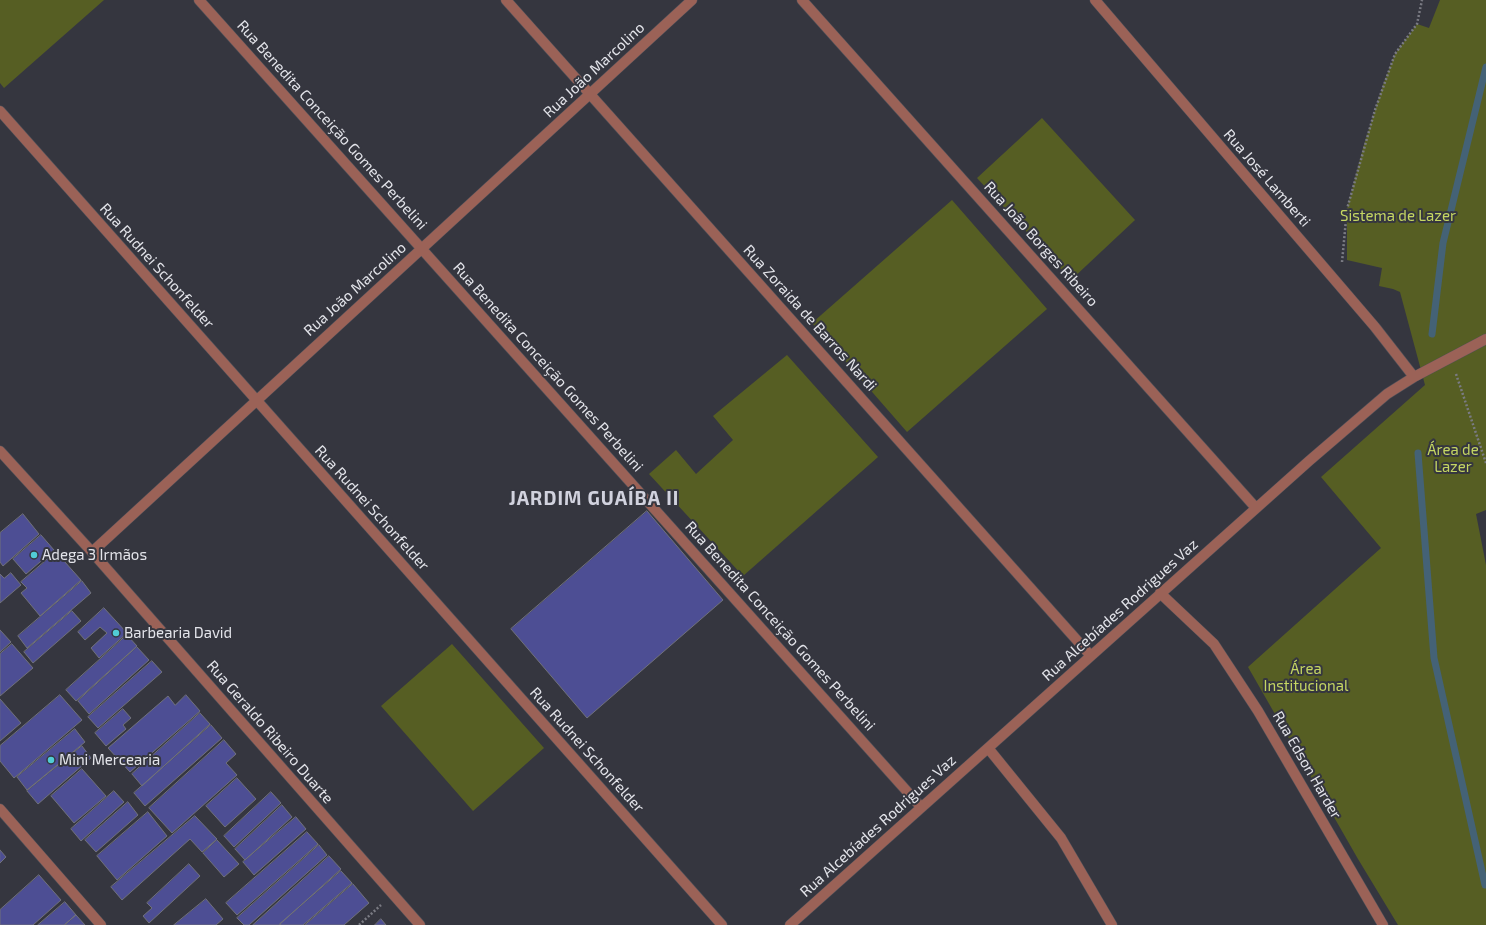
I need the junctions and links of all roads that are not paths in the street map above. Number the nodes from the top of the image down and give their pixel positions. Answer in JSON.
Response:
{"nodes":[{"id":1,"x":199,"y":0,"type":"edge"},
{"id":2,"x":506,"y":0,"type":"edge"},
{"id":3,"x":692,"y":0,"type":"edge"},
{"id":4,"x":802,"y":0,"type":"edge"},
{"id":5,"x":1095,"y":0,"type":"edge"},
{"id":6,"x":590,"y":94,"type":"junction"},
{"id":7,"x":0,"y":111,"type":"edge"},
{"id":8,"x":422,"y":249,"type":"junction"},
{"id":9,"x":1486,"y":339,"type":"edge"},
{"id":10,"x":1414,"y":377,"type":"junction"},
{"id":11,"x":256,"y":400,"type":"junction"},
{"id":12,"x":0,"y":451,"type":"edge"},
{"id":13,"x":1256,"y":508,"type":"junction"},
{"id":14,"x":92,"y":552,"type":"junction"},
{"id":15,"x":1160,"y":593,"type":"junction"},
{"id":16,"x":1091,"y":656,"type":"junction"},
{"id":17,"x":988,"y":748,"type":"junction"},
{"id":18,"x":921,"y":808,"type":"junction"},
{"id":19,"x":0,"y":809,"type":"edge"},
{"id":20,"x":101,"y":925,"type":"edge"},
{"id":21,"x":420,"y":925,"type":"edge"},
{"id":22,"x":722,"y":925,"type":"edge"},
{"id":23,"x":790,"y":925,"type":"edge"},
{"id":24,"x":1112,"y":925,"type":"edge"},
{"id":25,"x":1383,"y":925,"type":"edge"}],
"edges":[{"from":1,"to":8,"type":"street","name":"Rua Benedita Conceição Gomes Perbelini"},
{"from":2,"to":6,"type":"street","name":"Rua Zoraida de Barros Nardi"},
{"from":3,"to":6,"type":"street","name":"Rua João Marcolino"},
{"from":4,"to":13,"type":"street","name":"Rua João Borges Ribeiro"},
{"from":5,"to":10,"type":"street","name":"Rua José Lamberti"},
{"from":6,"to":8,"type":"street","name":"Rua João Marcolino"},
{"from":6,"to":16,"type":"street","name":"Rua Zoraida de Barros Nardi"},
{"from":7,"to":11,"type":"street","name":"Rua Rudnei Schonfelder"},
{"from":8,"to":11,"type":"street","name":"Rua João Marcolino"},
{"from":8,"to":18,"type":"street","name":"Rua Benedita Conceição Gomes Perbelini"},
{"from":9,"to":10,"type":"street","name":"Rua Alcebíades Rodrigues Vaz"},
{"from":10,"to":13,"type":"street","name":"Rua Alcebíades Rodrigues Vaz"},
{"from":11,"to":14,"type":"street","name":"Rua João Marcolino"},
{"from":11,"to":22,"type":"street","name":"Rua Rudnei Schonfelder"},
{"from":12,"to":14,"type":"street","name":"Rua Geraldo Ribeiro Duarte"},
{"from":13,"to":15,"type":"street","name":"Rua Alcebíades Rodrigues Vaz"},
{"from":14,"to":21,"type":"street","name":"Rua Geraldo Ribeiro Duarte"},
{"from":15,"to":16,"type":"street","name":"Rua Alcebíades Rodrigues Vaz"},
{"from":15,"to":25,"type":"street","name":"Rua Edson Harder"},
{"from":16,"to":17,"type":"street","name":"Rua Alcebíades Rodrigues Vaz"},
{"from":17,"to":18,"type":"street","name":"Rua Alcebíades Rodrigues Vaz"},
{"from":17,"to":24,"type":"street"},
{"from":18,"to":23,"type":"street","name":"Rua Alcebíades Rodrigues Vaz"},
{"from":19,"to":20,"type":"street"}]}
